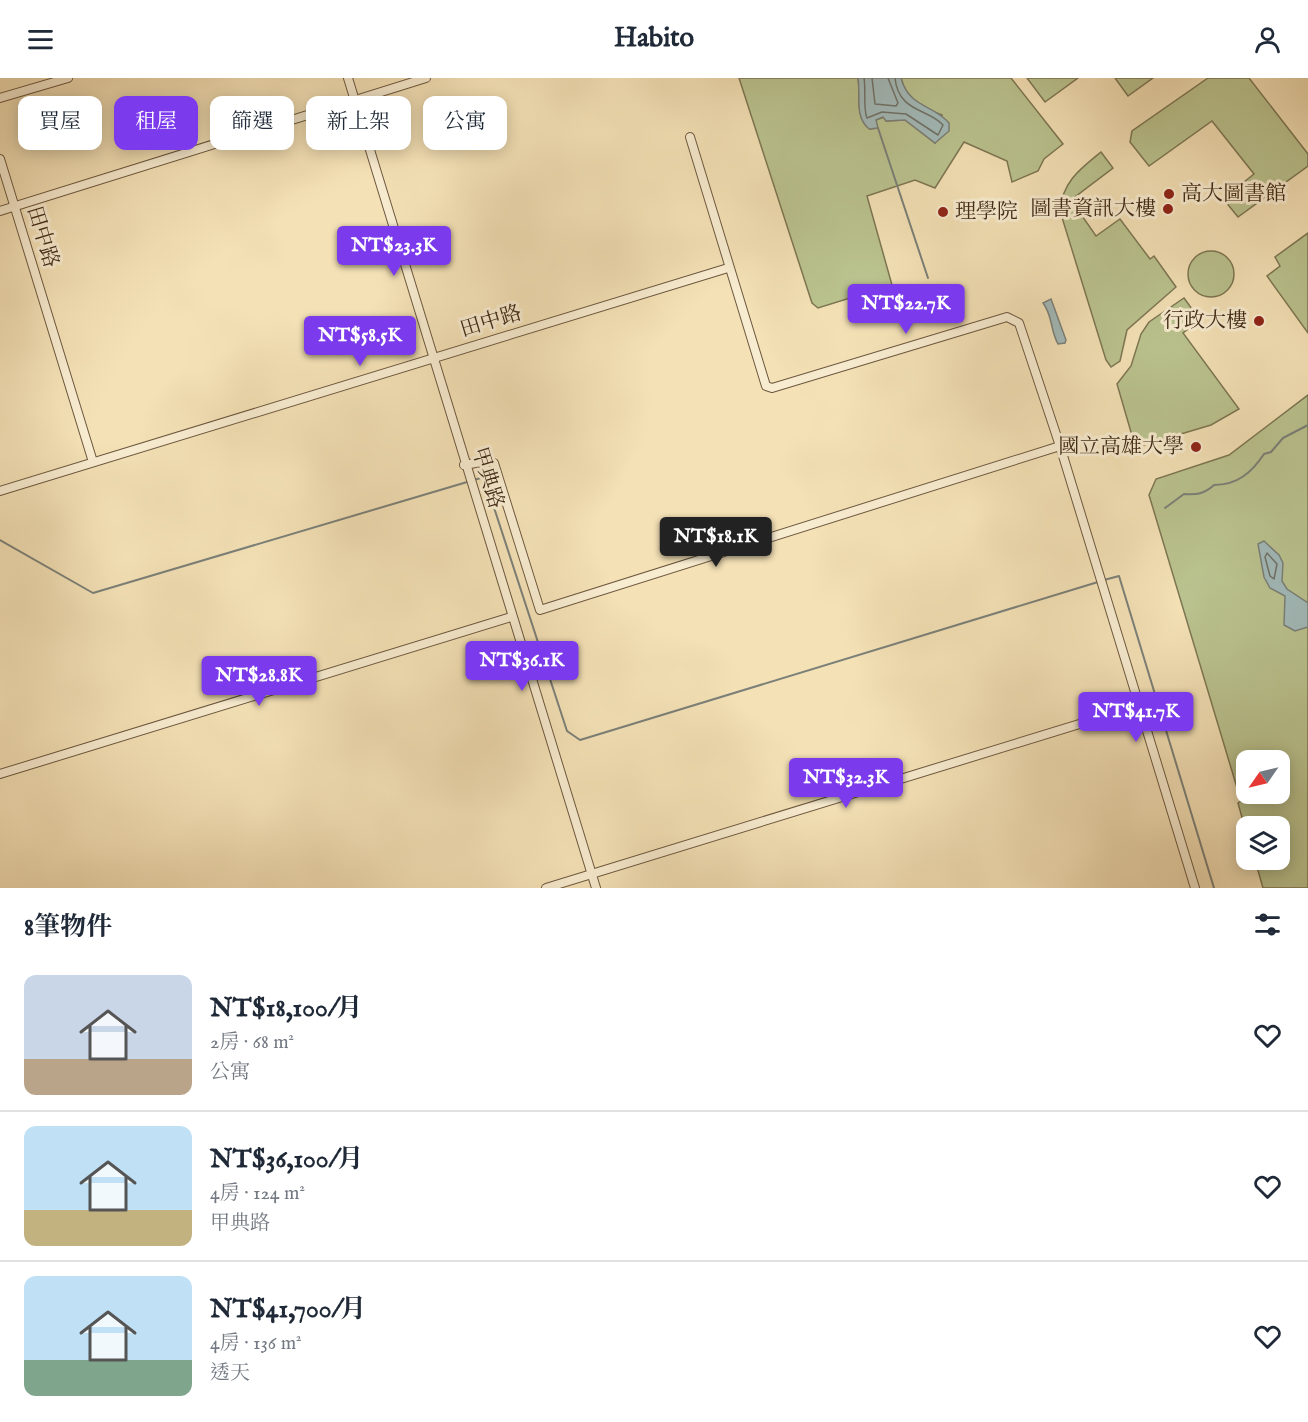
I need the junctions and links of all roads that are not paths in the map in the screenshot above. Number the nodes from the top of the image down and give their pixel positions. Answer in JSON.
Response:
{"nodes":[{"id":1,"x":68,"y":78,"type":"edge"},
{"id":2,"x":348,"y":78,"type":"edge"},
{"id":3,"x":426,"y":78,"type":"edge"},
{"id":4,"x":353,"y":96,"type":"edge"},
{"id":5,"x":367,"y":96,"type":"edge"},
{"id":6,"x":0,"y":98,"type":"edge"},
{"id":7,"x":306,"y":115,"type":"edge"},
{"id":8,"x":690,"y":137,"type":"dead end"},
{"id":9,"x":369,"y":150,"type":"edge"},
{"id":10,"x":0,"y":159,"type":"edge"},
{"id":11,"x":13,"y":206,"type":"junction"},
{"id":12,"x":0,"y":211,"type":"edge"},
{"id":13,"x":728,"y":268,"type":"junction"},
{"id":14,"x":432,"y":358,"type":"junction"},
{"id":15,"x":1060,"y":446,"type":"junction"},
{"id":16,"x":93,"y":462,"type":"junction"},
{"id":17,"x":465,"y":467,"type":"junction"},
{"id":18,"x":0,"y":491,"type":"edge"},
{"id":19,"x":512,"y":617,"type":"junction"},
{"id":20,"x":1138,"y":706,"type":"junction"},
{"id":21,"x":0,"y":774,"type":"edge"},
{"id":22,"x":592,"y":874,"type":"junction"},
{"id":23,"x":546,"y":888,"type":"edge"},
{"id":24,"x":596,"y":888,"type":"edge"},
{"id":25,"x":1195,"y":888,"type":"edge"}],
"edges":[{"from":1,"to":6,"type":"street"},
{"from":2,"to":4,"type":"street","name":"甲典路"},
{"from":3,"to":5,"type":"street"},
{"from":7,"to":11,"type":"street"},
{"from":8,"to":13,"type":"street"},
{"from":9,"to":14,"type":"street","name":"甲典路"},
{"from":10,"to":11,"type":"street","name":"田中路"},
{"from":11,"to":12,"type":"street"},
{"from":11,"to":16,"type":"street","name":"田中路"},
{"from":13,"to":14,"type":"street","name":"田中路"},
{"from":13,"to":15,"type":"street"},
{"from":14,"to":16,"type":"street","name":"田中路"},
{"from":14,"to":17,"type":"street","name":"甲典路"},
{"from":15,"to":17,"type":"street"},
{"from":15,"to":20,"type":"street"},
{"from":16,"to":18,"type":"street","name":"田中路"},
{"from":17,"to":19,"type":"street","name":"甲典路"},
{"from":19,"to":21,"type":"street"},
{"from":19,"to":22,"type":"street","name":"甲典路"},
{"from":20,"to":22,"type":"street"},
{"from":20,"to":25,"type":"street"},
{"from":22,"to":23,"type":"street"},
{"from":22,"to":24,"type":"street","name":"甲典路"}]}
